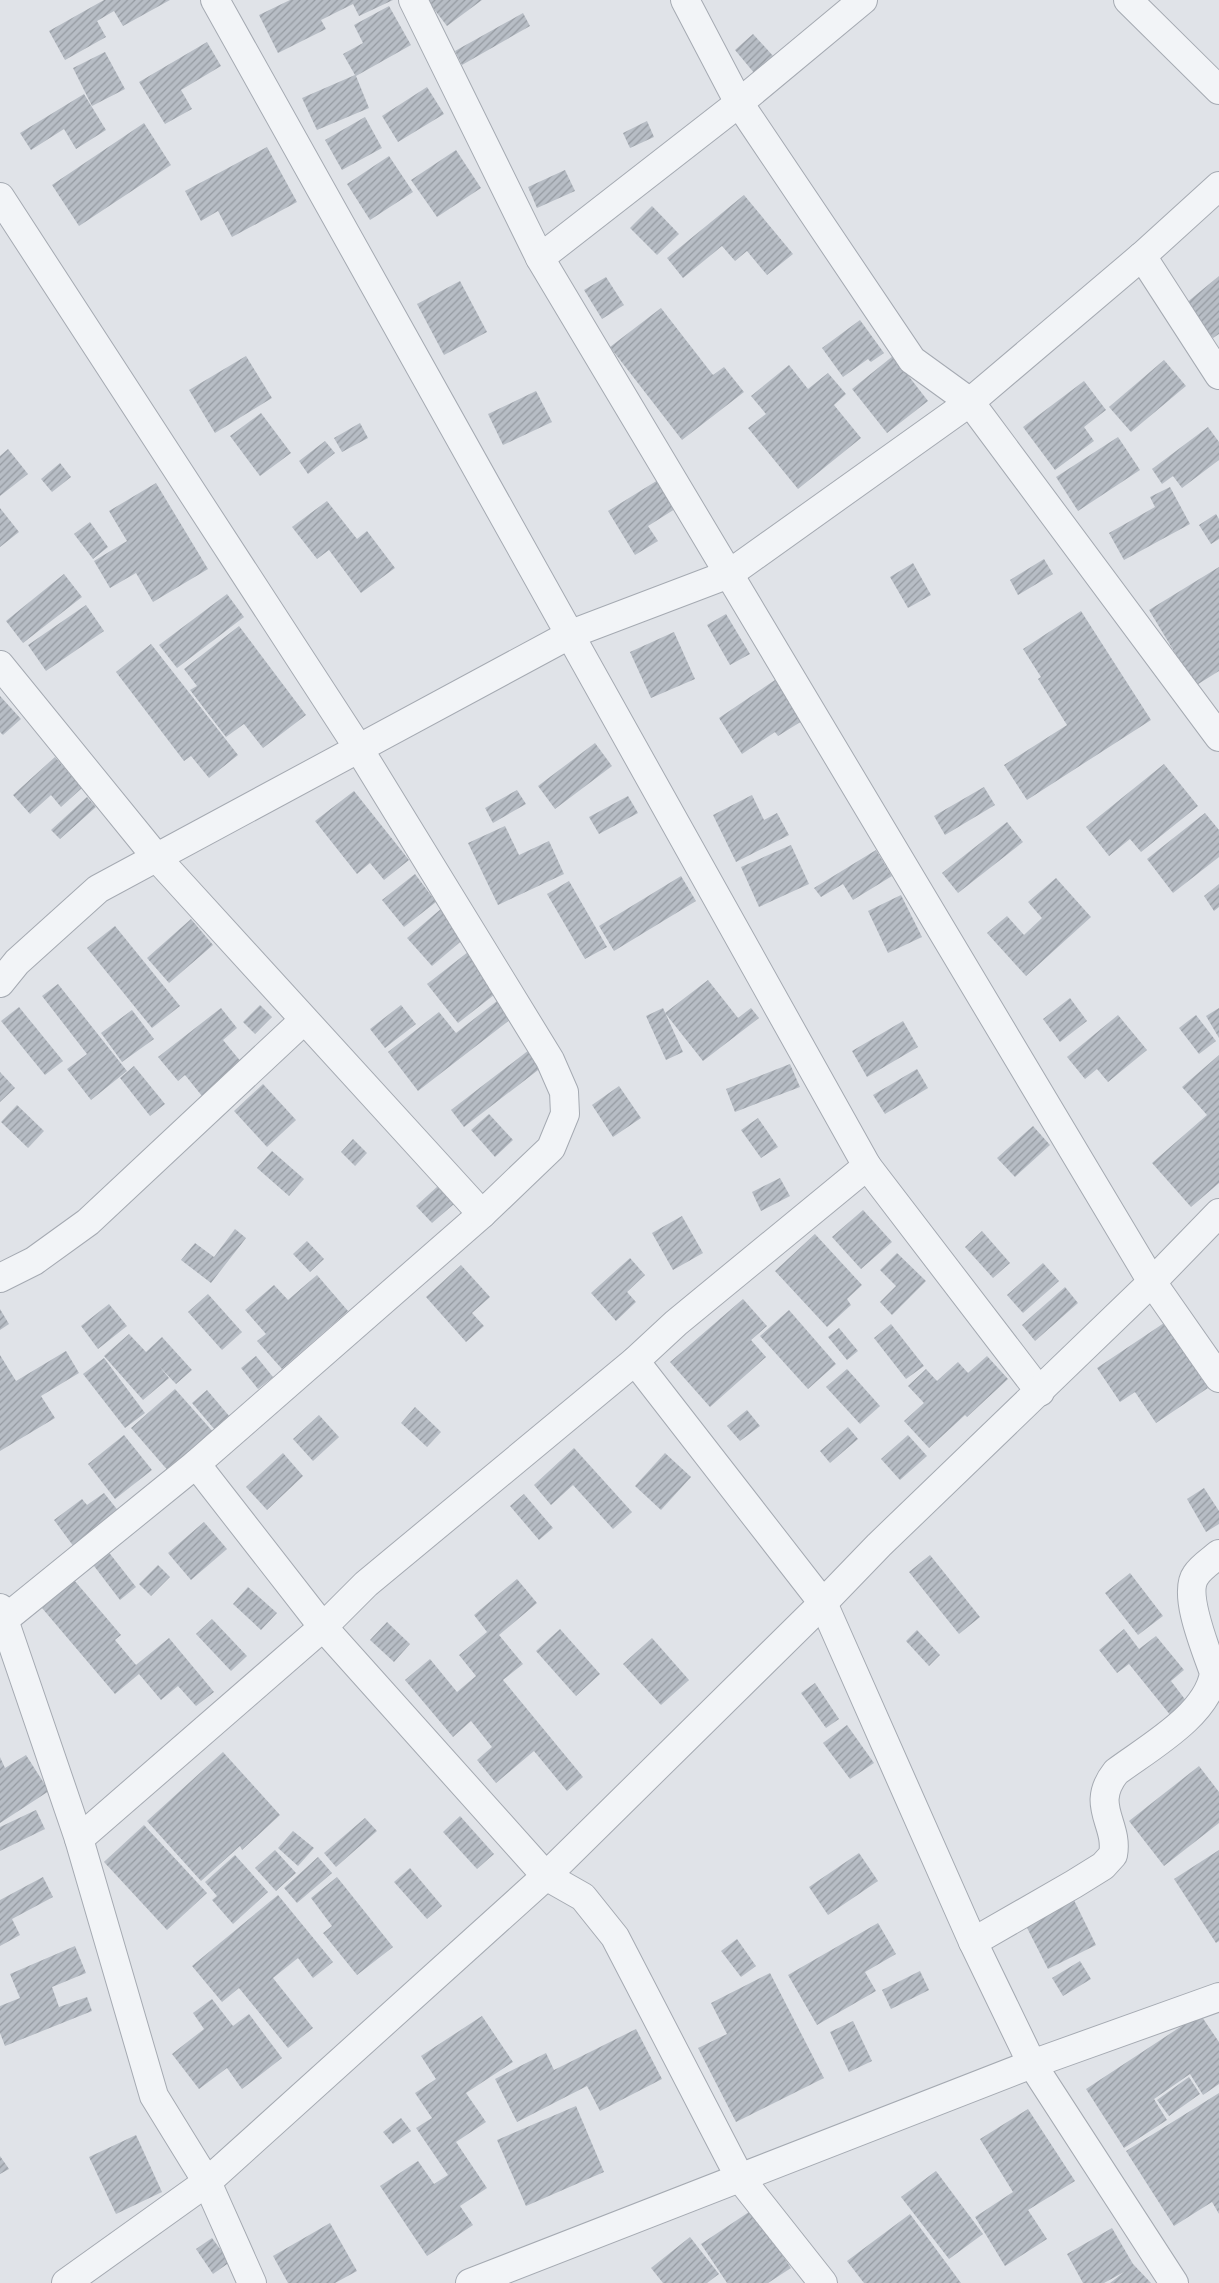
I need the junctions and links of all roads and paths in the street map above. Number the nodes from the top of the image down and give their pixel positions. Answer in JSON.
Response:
{"nodes":[{"id":1,"x":215,"y":0,"type":"edge"},
{"id":2,"x":413,"y":0,"type":"edge"},
{"id":3,"x":685,"y":0,"type":"edge"},
{"id":4,"x":863,"y":0,"type":"edge"},
{"id":5,"x":1128,"y":0,"type":"edge"},
{"id":6,"x":1219,"y":90,"type":"edge"},
{"id":7,"x":739,"y":103,"type":"junction"},
{"id":8,"x":1219,"y":186,"type":"edge"},
{"id":9,"x":0,"y":197,"type":"edge"},
{"id":10,"x":1142,"y":256,"type":"junction"},
{"id":11,"x":540,"y":258,"type":"junction"},
{"id":12,"x":1219,"y":375,"type":"edge"},
{"id":13,"x":970,"y":402,"type":"junction"},
{"id":14,"x":729,"y":574,"type":"junction"},
{"id":15,"x":571,"y":634,"type":"junction"},
{"id":16,"x":0,"y":665,"type":"edge"},
{"id":17,"x":1219,"y":737,"type":"edge"},
{"id":18,"x":359,"y":749,"type":"junction"},
{"id":19,"x":157,"y":858,"type":"junction"},
{"id":20,"x":0,"y":983,"type":"edge"},
{"id":21,"x":304,"y":1020,"type":"junction"},
{"id":22,"x":867,"y":1166,"type":"junction"},
{"id":23,"x":1219,"y":1213,"type":"edge"},
{"id":24,"x":482,"y":1214,"type":"junction"},
{"id":25,"x":0,"y":1278,"type":"edge"},
{"id":26,"x":1152,"y":1282,"type":"junction"},
{"id":27,"x":634,"y":1361,"type":"junction"},
{"id":28,"x":1219,"y":1378,"type":"edge"},
{"id":29,"x":1040,"y":1392,"type":"junction"},
{"id":30,"x":196,"y":1464,"type":"junction"},
{"id":31,"x":1219,"y":1554,"type":"edge"},
{"id":32,"x":823,"y":1603,"type":"junction"},
{"id":33,"x":2,"y":1614,"type":"edge"},
{"id":34,"x":324,"y":1627,"type":"junction"},
{"id":35,"x":79,"y":1839,"type":"junction"},
{"id":36,"x":546,"y":1876,"type":"junction"},
{"id":37,"x":974,"y":1942,"type":"junction"},
{"id":38,"x":1219,"y":1997,"type":"edge"},
{"id":39,"x":1032,"y":2064,"type":"junction"},
{"id":40,"x":740,"y":2178,"type":"junction"},
{"id":41,"x":207,"y":2182,"type":"junction"},
{"id":42,"x":477,"y":2282,"type":"edge"},
{"id":43,"x":66,"y":2283,"type":"edge"},
{"id":44,"x":252,"y":2283,"type":"edge"},
{"id":45,"x":822,"y":2283,"type":"edge"},
{"id":46,"x":1174,"y":2283,"type":"edge"}],
"edges":[{"from":1,"to":15,"type":"street"},
{"from":2,"to":11,"type":"street"},
{"from":3,"to":7,"type":"street"},
{"from":4,"to":7,"type":"street"},
{"from":5,"to":6,"type":"street"},
{"from":7,"to":11,"type":"street"},
{"from":7,"to":13,"type":"street"},
{"from":8,"to":10,"type":"street"},
{"from":9,"to":18,"type":"street"},
{"from":10,"to":12,"type":"street"},
{"from":10,"to":13,"type":"street"},
{"from":11,"to":14,"type":"street"},
{"from":13,"to":14,"type":"street"},
{"from":13,"to":17,"type":"street"},
{"from":14,"to":15,"type":"street"},
{"from":14,"to":26,"type":"street"},
{"from":15,"to":18,"type":"street"},
{"from":15,"to":22,"type":"street"},
{"from":16,"to":19,"type":"street"},
{"from":18,"to":19,"type":"street"},
{"from":18,"to":24,"type":"street"},
{"from":19,"to":20,"type":"street"},
{"from":19,"to":21,"type":"street"},
{"from":21,"to":24,"type":"street"},
{"from":21,"to":25,"type":"street"},
{"from":22,"to":27,"type":"street"},
{"from":22,"to":29,"type":"street"},
{"from":23,"to":26,"type":"street"},
{"from":24,"to":30,"type":"street"},
{"from":26,"to":28,"type":"street"},
{"from":26,"to":29,"type":"street"},
{"from":27,"to":32,"type":"street"},
{"from":27,"to":34,"type":"street"},
{"from":29,"to":32,"type":"street"},
{"from":30,"to":33,"type":"street"},
{"from":30,"to":34,"type":"street"},
{"from":31,"to":37,"type":"street"},
{"from":32,"to":36,"type":"street"},
{"from":32,"to":37,"type":"street"},
{"from":33,"to":35,"type":"street"},
{"from":34,"to":35,"type":"street"},
{"from":34,"to":36,"type":"street"},
{"from":35,"to":41,"type":"street"},
{"from":36,"to":40,"type":"street"},
{"from":36,"to":41,"type":"street"},
{"from":37,"to":39,"type":"street"},
{"from":38,"to":39,"type":"street"},
{"from":39,"to":40,"type":"street"},
{"from":39,"to":46,"type":"street"},
{"from":40,"to":42,"type":"street"},
{"from":40,"to":45,"type":"street"},
{"from":41,"to":43,"type":"street"},
{"from":41,"to":44,"type":"street"}]}
